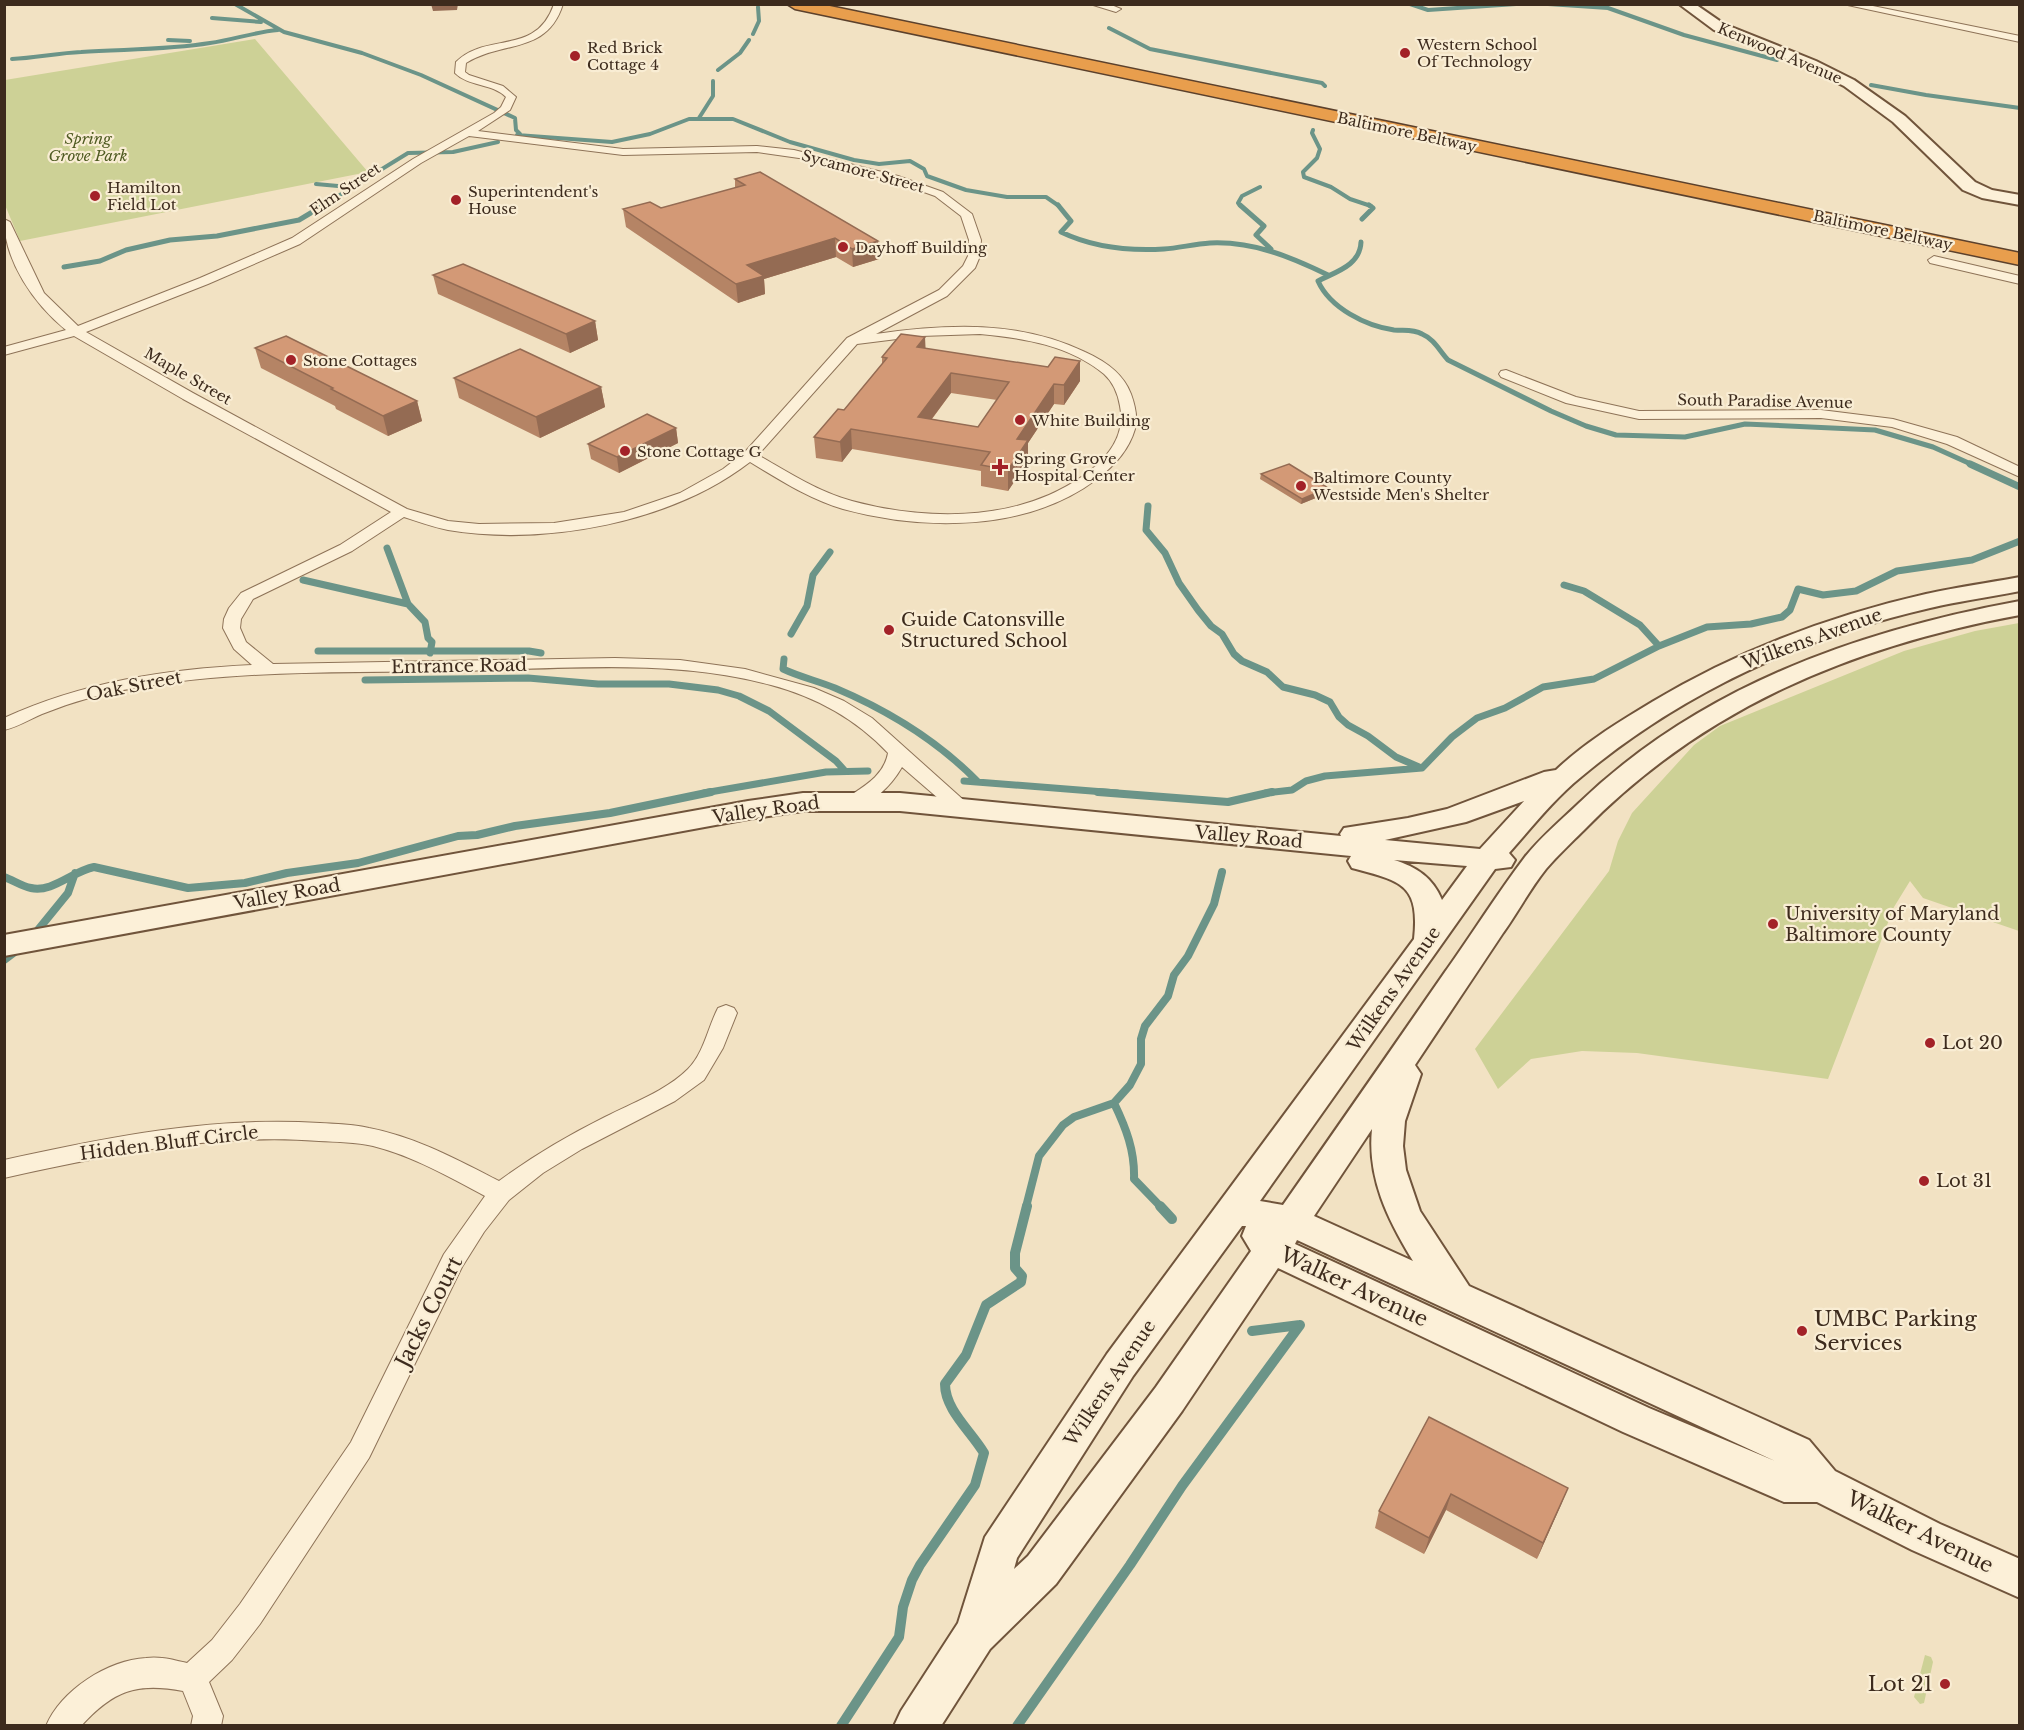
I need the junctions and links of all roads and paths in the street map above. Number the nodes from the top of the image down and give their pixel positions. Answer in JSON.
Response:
{"nodes":[{"id":1,"x":559,"y":4,"type":"edge"},
{"id":2,"x":795,"y":4,"type":"edge"},
{"id":3,"x":869,"y":4,"type":"edge"},
{"id":4,"x":1094,"y":4,"type":"edge"},
{"id":5,"x":1685,"y":4,"type":"edge"},
{"id":6,"x":1847,"y":4,"type":"edge"},
{"id":7,"x":1116,"y":9,"type":"dead end"},
{"id":8,"x":2019,"y":39,"type":"edge"},
{"id":9,"x":1292,"y":89,"type":"dead end"},
{"id":10,"x":470,"y":133,"type":"junction"},
{"id":11,"x":2019,"y":200,"type":"edge"},
{"id":12,"x":4,"y":222,"type":"edge"},
{"id":13,"x":2019,"y":258,"type":"edge"},
{"id":14,"x":1934,"y":260,"type":"dead end"},
{"id":15,"x":2019,"y":280,"type":"edge"},
{"id":16,"x":935,"y":315,"type":"junction"},
{"id":17,"x":76,"y":331,"type":"junction"},
{"id":18,"x":852,"y":341,"type":"junction"},
{"id":19,"x":4,"y":351,"type":"edge"},
{"id":20,"x":1506,"y":374,"type":"dead end"},
{"id":21,"x":749,"y":456,"type":"junction"},
{"id":22,"x":2019,"y":473,"type":"edge"},
{"id":23,"x":402,"y":512,"type":"junction"},
{"id":24,"x":2019,"y":584,"type":"edge"},
{"id":25,"x":2019,"y":608,"type":"edge"},
{"id":26,"x":269,"y":669,"type":"junction"},
{"id":27,"x":4,"y":725,"type":"edge"},
{"id":28,"x":897,"y":752,"type":"junction"},
{"id":29,"x":1570,"y":772,"type":"junction"},
{"id":30,"x":855,"y":801,"type":"junction"},
{"id":31,"x":961,"y":808,"type":"junction"},
{"id":32,"x":1236,"y":836,"type":"junction"},
{"id":33,"x":1487,"y":859,"type":"junction"},
{"id":34,"x":1536,"y":863,"type":"junction"},
{"id":35,"x":1430,"y":939,"type":"junction"},
{"id":36,"x":18,"y":943,"type":"edge"},
{"id":37,"x":726,"y":1012,"type":"dead end"},
{"id":38,"x":1419,"y":1036,"type":"junction"},
{"id":39,"x":4,"y":1169,"type":"edge"},
{"id":40,"x":501,"y":1193,"type":"junction"},
{"id":41,"x":1234,"y":1210,"type":"junction"},
{"id":42,"x":1281,"y":1235,"type":"junction"},
{"id":43,"x":1456,"y":1296,"type":"junction"},
{"id":44,"x":1821,"y":1484,"type":"junction"},
{"id":45,"x":2019,"y":1579,"type":"edge"},
{"id":46,"x":975,"y":1634,"type":"junction"},
{"id":47,"x":192,"y":1678,"type":"junction"},
{"id":48,"x":61,"y":1725,"type":"edge"},
{"id":49,"x":206,"y":1725,"type":"edge"},
{"id":50,"x":916,"y":1725,"type":"edge"}],
"edges":[{"from":1,"to":10,"type":"street","name":"Elm Street"},
{"from":2,"to":13,"type":"highway","name":"Baltimore Beltway"},
{"from":3,"to":9,"type":"highway"},
{"from":4,"to":7,"type":"street"},
{"from":5,"to":11,"type":"main road","name":"Kenwood Avenue"},
{"from":6,"to":8,"type":"street"},
{"from":10,"to":16,"type":"street","name":"Sycamore Street"},
{"from":10,"to":17,"type":"street","name":"Elm Street"},
{"from":12,"to":17,"type":"street","name":"Maple Street"},
{"from":14,"to":15,"type":"street"},
{"from":16,"to":18,"type":"street","name":"Sycamore Street"},
{"from":16,"to":18,"type":"street"},
{"from":16,"to":21,"type":"street"},
{"from":17,"to":19,"type":"street","name":"Elm Street"},
{"from":17,"to":23,"type":"street","name":"Maple Street"},
{"from":18,"to":21,"type":"street","name":"Sycamore Street"},
{"from":20,"to":22,"type":"street","name":"South Paradise Avenue"},
{"from":21,"to":23,"type":"street","name":"Sycamore Street"},
{"from":23,"to":26,"type":"street"},
{"from":24,"to":29,"type":"main road","name":"Wilkens Avenue"},
{"from":25,"to":34,"type":"main road","name":"Wilkens Avenue"},
{"from":26,"to":27,"type":"street","name":"Oak Street"},
{"from":26,"to":28,"type":"street","name":"Entrance Road"},
{"from":28,"to":30,"type":"street"},
{"from":28,"to":31,"type":"street","name":"Entrance Road"},
{"from":29,"to":32,"type":"main road"},
{"from":29,"to":33,"type":"main road","name":"Wilkens Avenue"},
{"from":30,"to":31,"type":"main road","name":"Valley Road"},
{"from":30,"to":36,"type":"main road","name":"Valley Road"},
{"from":31,"to":32,"type":"main road","name":"Valley Road"},
{"from":32,"to":33,"type":"main road","name":"Valley Road"},
{"from":32,"to":35,"type":"main road"},
{"from":33,"to":34,"type":"main road","name":"Valley Road"},
{"from":33,"to":35,"type":"main road","name":"Wilkens Avenue"},
{"from":34,"to":38,"type":"main road","name":"Wilkens Avenue"},
{"from":35,"to":41,"type":"main road","name":"Wilkens Avenue"},
{"from":37,"to":40,"type":"street","name":"Jacks Court"},
{"from":38,"to":42,"type":"main road","name":"Wilkens Avenue"},
{"from":38,"to":43,"type":"main road"},
{"from":39,"to":40,"type":"street","name":"Hidden Bluff Circle"},
{"from":40,"to":47,"type":"street","name":"Jacks Court"},
{"from":41,"to":42,"type":"main road","name":"Walker Avenue"},
{"from":41,"to":46,"type":"main road","name":"Wilkens Avenue"},
{"from":42,"to":43,"type":"main road","name":"Walker Avenue"},
{"from":42,"to":44,"type":"main road","name":"Walker Avenue"},
{"from":42,"to":46,"type":"main road","name":"Wilkens Avenue"},
{"from":43,"to":44,"type":"main road","name":"Walker Avenue"},
{"from":44,"to":45,"type":"main road","name":"Walker Avenue"},
{"from":46,"to":50,"type":"main road","name":"Wilkens Avenue"},
{"from":47,"to":48,"type":"street"},
{"from":47,"to":49,"type":"street"}]}
